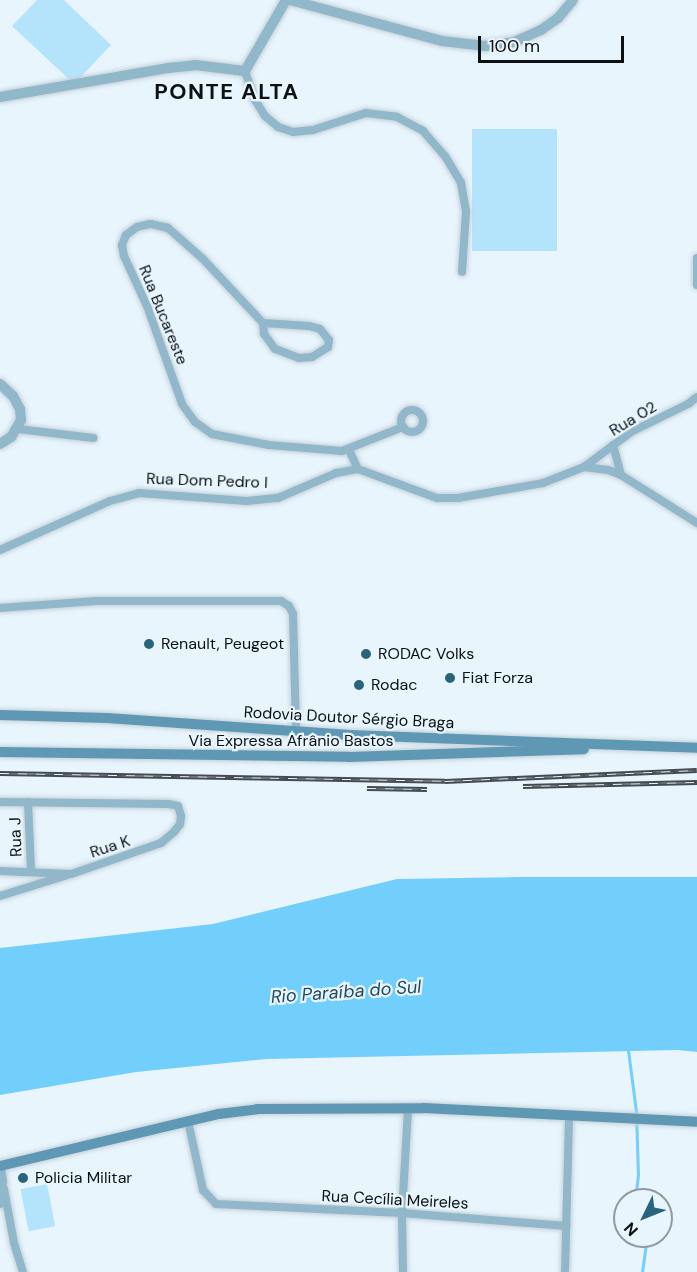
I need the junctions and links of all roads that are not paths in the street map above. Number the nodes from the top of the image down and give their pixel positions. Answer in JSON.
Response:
{"nodes":[{"id":1,"x":288,"y":0,"type":"edge"},
{"id":2,"x":573,"y":0,"type":"edge"},
{"id":3,"x":245,"y":71,"type":"junction"},
{"id":4,"x":0,"y":97,"type":"edge"},
{"id":5,"x":697,"y":258,"type":"edge"},
{"id":6,"x":462,"y":272,"type":"dead end"},
{"id":7,"x":697,"y":285,"type":"edge"},
{"id":8,"x":263,"y":323,"type":"junction"},
{"id":9,"x":0,"y":384,"type":"edge"},
{"id":10,"x":697,"y":397,"type":"edge"},
{"id":11,"x":403,"y":427,"type":"dead end"},
{"id":12,"x":18,"y":429,"type":"junction"},
{"id":13,"x":93,"y":438,"type":"dead end"},
{"id":14,"x":0,"y":444,"type":"edge"},
{"id":15,"x":613,"y":445,"type":"junction"},
{"id":16,"x":349,"y":450,"type":"junction"},
{"id":17,"x":584,"y":467,"type":"junction"},
{"id":18,"x":358,"y":469,"type":"junction"},
{"id":19,"x":621,"y":475,"type":"junction"},
{"id":20,"x":697,"y":523,"type":"edge"},
{"id":21,"x":0,"y":550,"type":"edge"},
{"id":22,"x":0,"y":608,"type":"edge"},
{"id":23,"x":0,"y":716,"type":"edge"},
{"id":24,"x":296,"y":730,"type":"junction"},
{"id":25,"x":617,"y":746,"type":"junction"},
{"id":26,"x":697,"y":748,"type":"edge"},
{"id":27,"x":0,"y":752,"type":"edge"},
{"id":28,"x":0,"y":802,"type":"edge"},
{"id":29,"x":28,"y":802,"type":"junction"},
{"id":30,"x":0,"y":871,"type":"edge"},
{"id":31,"x":28,"y":871,"type":"junction"},
{"id":32,"x":71,"y":874,"type":"junction"},
{"id":33,"x":21,"y":891,"type":"junction"},
{"id":34,"x":0,"y":896,"type":"edge"},
{"id":35,"x":408,"y":1108,"type":"junction"},
{"id":36,"x":569,"y":1117,"type":"junction"},
{"id":37,"x":188,"y":1122,"type":"junction"},
{"id":38,"x":697,"y":1122,"type":"edge"},
{"id":39,"x":0,"y":1166,"type":"edge"},
{"id":40,"x":2,"y":1181,"type":"junction"},
{"id":41,"x":0,"y":1203,"type":"edge"},
{"id":42,"x":402,"y":1212,"type":"junction"},
{"id":43,"x":566,"y":1226,"type":"junction"},
{"id":44,"x":23,"y":1272,"type":"edge"},
{"id":45,"x":403,"y":1272,"type":"edge"},
{"id":46,"x":565,"y":1272,"type":"edge"}],
"edges":[{"from":1,"to":2,"type":"street"},
{"from":1,"to":3,"type":"street"},
{"from":3,"to":4,"type":"street"},
{"from":3,"to":6,"type":"street"},
{"from":5,"to":7,"type":"street"},
{"from":8,"to":8,"type":"street","name":"Rua Bucareste"},
{"from":8,"to":16,"type":"street","name":"Rua Bucareste"},
{"from":9,"to":12,"type":"street"},
{"from":10,"to":15,"type":"street","name":"Rua 02"},
{"from":11,"to":16,"type":"street"},
{"from":12,"to":13,"type":"street"},
{"from":12,"to":14,"type":"street"},
{"from":15,"to":17,"type":"street","name":"Rua 02"},
{"from":15,"to":19,"type":"street"},
{"from":16,"to":18,"type":"street"},
{"from":17,"to":18,"type":"street","name":"Rua 02"},
{"from":17,"to":19,"type":"street"},
{"from":18,"to":21,"type":"street","name":"Rua Dom Pedro I"},
{"from":19,"to":20,"type":"street"},
{"from":22,"to":24,"type":"street"},
{"from":23,"to":24,"type":"main road","name":"Rodovia Doutor Sérgio Braga"},
{"from":24,"to":25,"type":"main road","name":"Rodovia Doutor Sérgio Braga"},
{"from":25,"to":26,"type":"main road","name":"Rodovia Doutor Sérgio Braga"},
{"from":25,"to":27,"type":"main road","name":"Via Expressa Afrânio Bastos"},
{"from":28,"to":29,"type":"street"},
{"from":29,"to":31,"type":"street","name":"Rua J"},
{"from":29,"to":32,"type":"street","name":"Rua K"},
{"from":30,"to":31,"type":"street","name":"Rua K"},
{"from":31,"to":32,"type":"street","name":"Rua K"},
{"from":31,"to":33,"type":"street","name":"Rua J"},
{"from":32,"to":33,"type":"street"},
{"from":33,"to":34,"type":"street"},
{"from":35,"to":36,"type":"main road"},
{"from":35,"to":37,"type":"main road"},
{"from":35,"to":42,"type":"street"},
{"from":36,"to":38,"type":"main road"},
{"from":36,"to":43,"type":"street"},
{"from":37,"to":39,"type":"main road"},
{"from":37,"to":42,"type":"street","name":"Rua Cecília Meireles"},
{"from":39,"to":40,"type":"street"},
{"from":40,"to":41,"type":"street"},
{"from":40,"to":44,"type":"street"},
{"from":42,"to":43,"type":"street","name":"Rua Cecília Meireles"},
{"from":42,"to":45,"type":"street"},
{"from":43,"to":46,"type":"street"}]}
